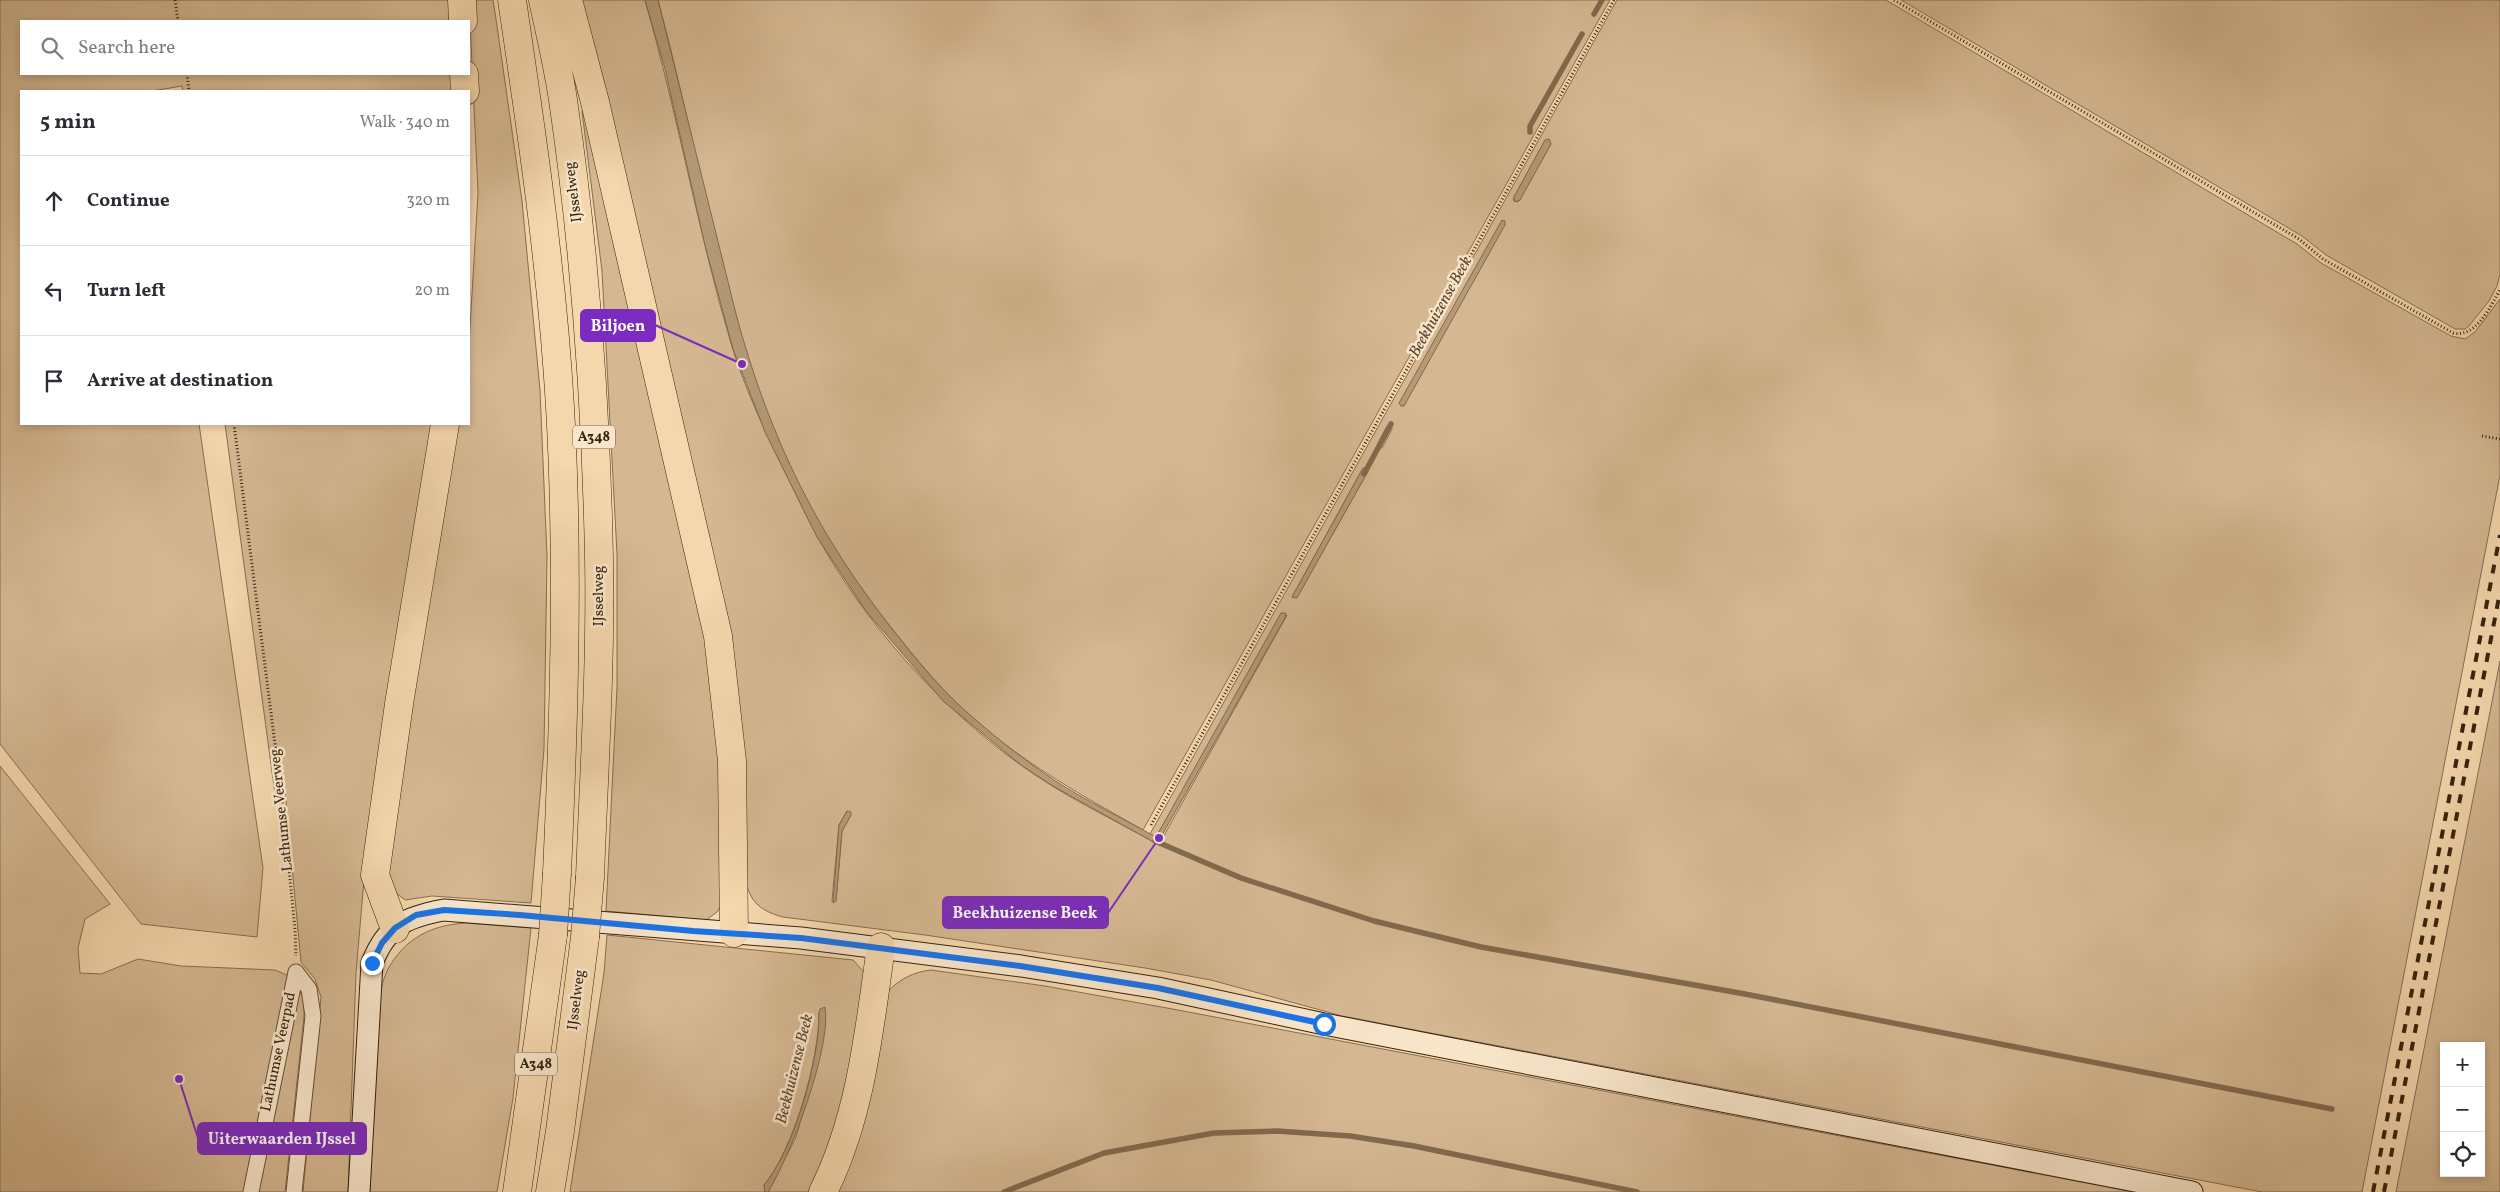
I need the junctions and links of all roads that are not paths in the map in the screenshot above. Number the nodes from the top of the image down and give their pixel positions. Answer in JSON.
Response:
{"nodes":[{"id":1,"x":462,"y":0,"type":"edge"},
{"id":2,"x":512,"y":0,"type":"edge"},
{"id":3,"x":543,"y":0,"type":"edge"},
{"id":4,"x":568,"y":0,"type":"edge"},
{"id":5,"x":462,"y":20,"type":"edge"},
{"id":6,"x":464,"y":75,"type":"edge"},
{"id":7,"x":465,"y":90,"type":"edge"},
{"id":8,"x":445,"y":425,"type":"edge"},
{"id":9,"x":395,"y":928,"type":"junction"},
{"id":10,"x":734,"y":933,"type":"junction"},
{"id":11,"x":881,"y":947,"type":"junction"},
{"id":12,"x":251,"y":1192,"type":"edge"},
{"id":13,"x":294,"y":1192,"type":"edge"},
{"id":14,"x":359,"y":1192,"type":"edge"},
{"id":15,"x":517,"y":1192,"type":"edge"},
{"id":16,"x":550,"y":1192,"type":"edge"},
{"id":17,"x":823,"y":1192,"type":"edge"},
{"id":18,"x":2192,"y":1192,"type":"edge"}],
"edges":[{"from":1,"to":5,"type":"highway"},
{"from":2,"to":15,"type":"highway","number":"A348","bridge":true},
{"from":3,"to":16,"type":"highway","name":"IJsselweg","number":"A348","bridge":true},
{"from":4,"to":10,"type":"highway"},
{"from":6,"to":7,"type":"highway"},
{"from":8,"to":9,"type":"highway"},
{"from":9,"to":10,"type":"main road"},
{"from":9,"to":14,"type":"main road"},
{"from":10,"to":11,"type":"main road"},
{"from":11,"to":17,"type":"highway"},
{"from":11,"to":18,"type":"main road"},
{"from":12,"to":13,"type":"street","name":"Lathumse Veerpad"}]}
